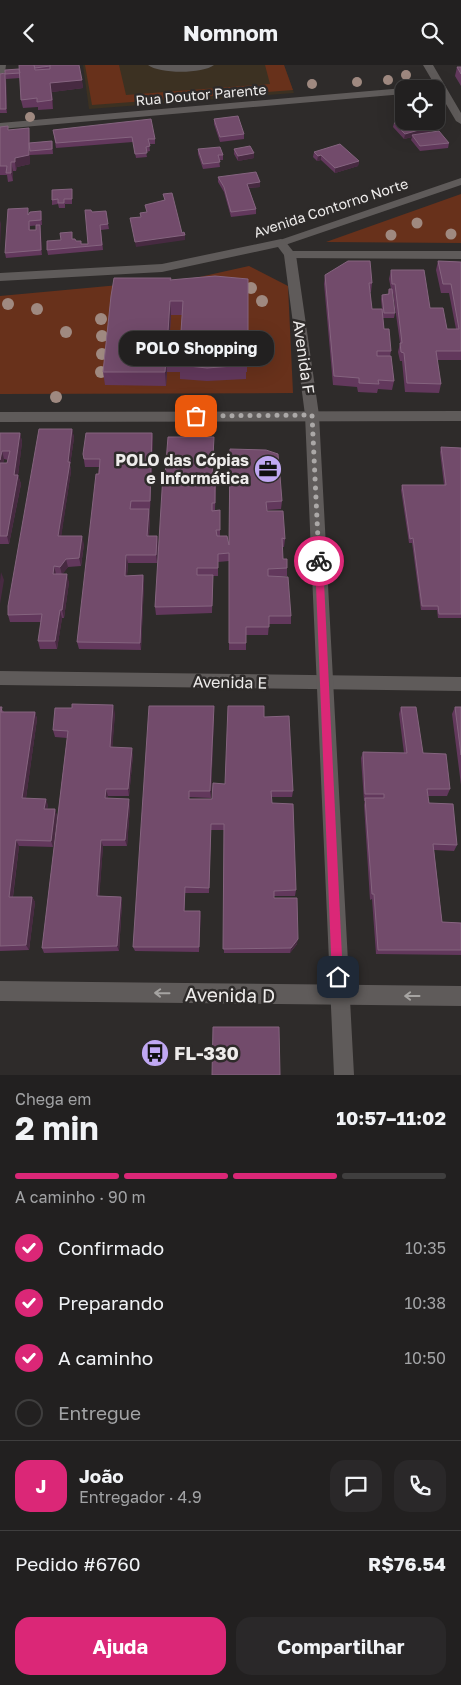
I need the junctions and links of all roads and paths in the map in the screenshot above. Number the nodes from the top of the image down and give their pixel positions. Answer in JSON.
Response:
{"nodes":[{"id":1,"x":2,"y":65,"type":"edge"},
{"id":2,"x":153,"y":65,"type":"edge"},
{"id":3,"x":209,"y":65,"type":"edge"},
{"id":4,"x":428,"y":65,"type":"edge"},
{"id":5,"x":0,"y":72,"type":"edge"},
{"id":6,"x":434,"y":80,"type":"edge"},
{"id":7,"x":395,"y":92,"type":"edge"},
{"id":8,"x":445,"y":100,"type":"edge"},
{"id":9,"x":461,"y":121,"type":"edge"},
{"id":10,"x":0,"y":126,"type":"edge"},
{"id":11,"x":461,"y":181,"type":"edge"},
{"id":12,"x":281,"y":243,"type":"junction"},
{"id":13,"x":290,"y":255,"type":"junction"},
{"id":14,"x":461,"y":255,"type":"edge"},
{"id":15,"x":0,"y":277,"type":"edge"},
{"id":16,"x":312,"y":415,"type":"junction"},
{"id":17,"x":461,"y":416,"type":"edge"},
{"id":18,"x":0,"y":417,"type":"edge"},
{"id":19,"x":0,"y":678,"type":"edge"},
{"id":20,"x":325,"y":683,"type":"junction"},
{"id":21,"x":461,"y":684,"type":"edge"},
{"id":22,"x":0,"y":991,"type":"edge"},
{"id":23,"x":339,"y":996,"type":"junction"},
{"id":24,"x":461,"y":996,"type":"edge"},
{"id":25,"x":344,"y":1075,"type":"edge"}],
"edges":[{"from":1,"to":5,"type":"street"},
{"from":2,"to":3,"type":"street"},
{"from":4,"to":6,"type":"street"},
{"from":7,"to":10,"type":"street","name":"Rua Doutor Parente"},
{"from":8,"to":9,"type":"street"},
{"from":11,"to":12,"type":"street","name":"Avenida Contorno Norte"},
{"from":12,"to":13,"type":"street","name":"Avenida F"},
{"from":12,"to":15,"type":"street","name":"Avenida Contorno Norte"},
{"from":13,"to":14,"type":"street"},
{"from":13,"to":16,"type":"street","name":"Avenida F"},
{"from":16,"to":17,"type":"street"},
{"from":16,"to":18,"type":"street"},
{"from":16,"to":20,"type":"street","name":"Avenida F"},
{"from":19,"to":20,"type":"street","name":"Avenida E"},
{"from":20,"to":21,"type":"street","name":"Avenida E"},
{"from":20,"to":23,"type":"street","name":"Avenida F"},
{"from":23,"to":22,"type":"street","name":"Avenida D","one_way":true},
{"from":24,"to":23,"type":"street","name":"Avenida D","one_way":true},
{"from":23,"to":25,"type":"street","name":"Avenida F"}]}
